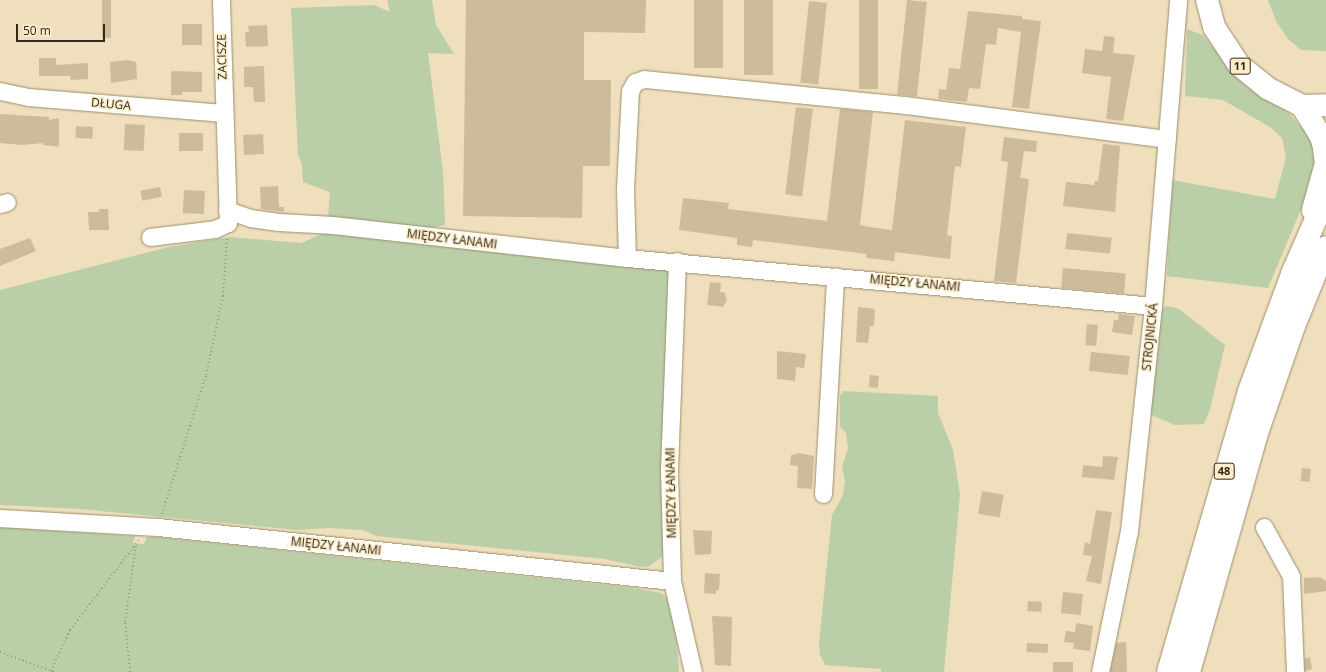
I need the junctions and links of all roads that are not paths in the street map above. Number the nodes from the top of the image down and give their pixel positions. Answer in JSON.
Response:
{"nodes":[{"id":1,"x":221,"y":0,"type":"edge"},
{"id":2,"x":1178,"y":0,"type":"edge"},
{"id":3,"x":1207,"y":0,"type":"edge"},
{"id":4,"x":0,"y":91,"type":"edge"},
{"id":5,"x":1326,"y":105,"type":"edge"},
{"id":6,"x":1302,"y":106,"type":"junction"},
{"id":7,"x":223,"y":114,"type":"junction"},
{"id":8,"x":1167,"y":138,"type":"junction"},
{"id":9,"x":1326,"y":196,"type":"edge"},
{"id":10,"x":227,"y":216,"type":"junction"},
{"id":11,"x":150,"y":238,"type":"dead end"},
{"id":12,"x":1326,"y":247,"type":"edge"},
{"id":13,"x":626,"y":258,"type":"junction"},
{"id":14,"x":677,"y":261,"type":"junction"},
{"id":15,"x":1326,"y":270,"type":"edge"},
{"id":16,"x":1292,"y":274,"type":"junction"},
{"id":17,"x":835,"y":276,"type":"junction"},
{"id":18,"x":1153,"y":306,"type":"junction"},
{"id":19,"x":1294,"y":326,"type":"junction"},
{"id":20,"x":823,"y":494,"type":"dead end"},
{"id":21,"x":0,"y":518,"type":"edge"},
{"id":22,"x":1264,"y":527,"type":"dead end"},
{"id":23,"x":672,"y":581,"type":"junction"},
{"id":24,"x":693,"y":672,"type":"edge"},
{"id":25,"x":1100,"y":672,"type":"edge"},
{"id":26,"x":1168,"y":672,"type":"edge"},
{"id":27,"x":1189,"y":672,"type":"edge"},
{"id":28,"x":1295,"y":672,"type":"edge"}],
"edges":[{"from":1,"to":7,"type":"street","name":"ZACISZE"},
{"from":2,"to":8,"type":"street","name":"STROJNICKÁ"},
{"from":3,"to":6,"type":"highway","number":"11"},
{"from":4,"to":7,"type":"street","name":"DŁUGA"},
{"from":5,"to":6,"type":"highway","number":"11"},
{"from":6,"to":16,"type":"highway"},
{"from":7,"to":10,"type":"street"},
{"from":8,"to":13,"type":"street"},
{"from":8,"to":18,"type":"street","name":"STROJNICKÁ"},
{"from":9,"to":16,"type":"highway","number":"48"},
{"from":10,"to":11,"type":"street"},
{"from":10,"to":13,"type":"street","name":"MIĘDZY ŁANAMI"},
{"from":12,"to":19,"type":"highway","number":"48"},
{"from":13,"to":14,"type":"street","name":"MIĘDZY ŁANAMI"},
{"from":14,"to":17,"type":"street","name":"MIĘDZY ŁANAMI"},
{"from":14,"to":23,"type":"street","name":"MIĘDZY ŁANAMI"},
{"from":15,"to":19,"type":"highway"},
{"from":16,"to":26,"type":"highway","number":"48"},
{"from":17,"to":18,"type":"street","name":"MIĘDZY ŁANAMI"},
{"from":17,"to":20,"type":"street"},
{"from":18,"to":25,"type":"street","name":"STROJNICKÁ"},
{"from":19,"to":27,"type":"highway","number":"48"},
{"from":21,"to":23,"type":"street","name":"MIĘDZY ŁANAMI"},
{"from":22,"to":28,"type":"street"},
{"from":23,"to":24,"type":"street","name":"MIĘDZY ŁANAMI"}]}
